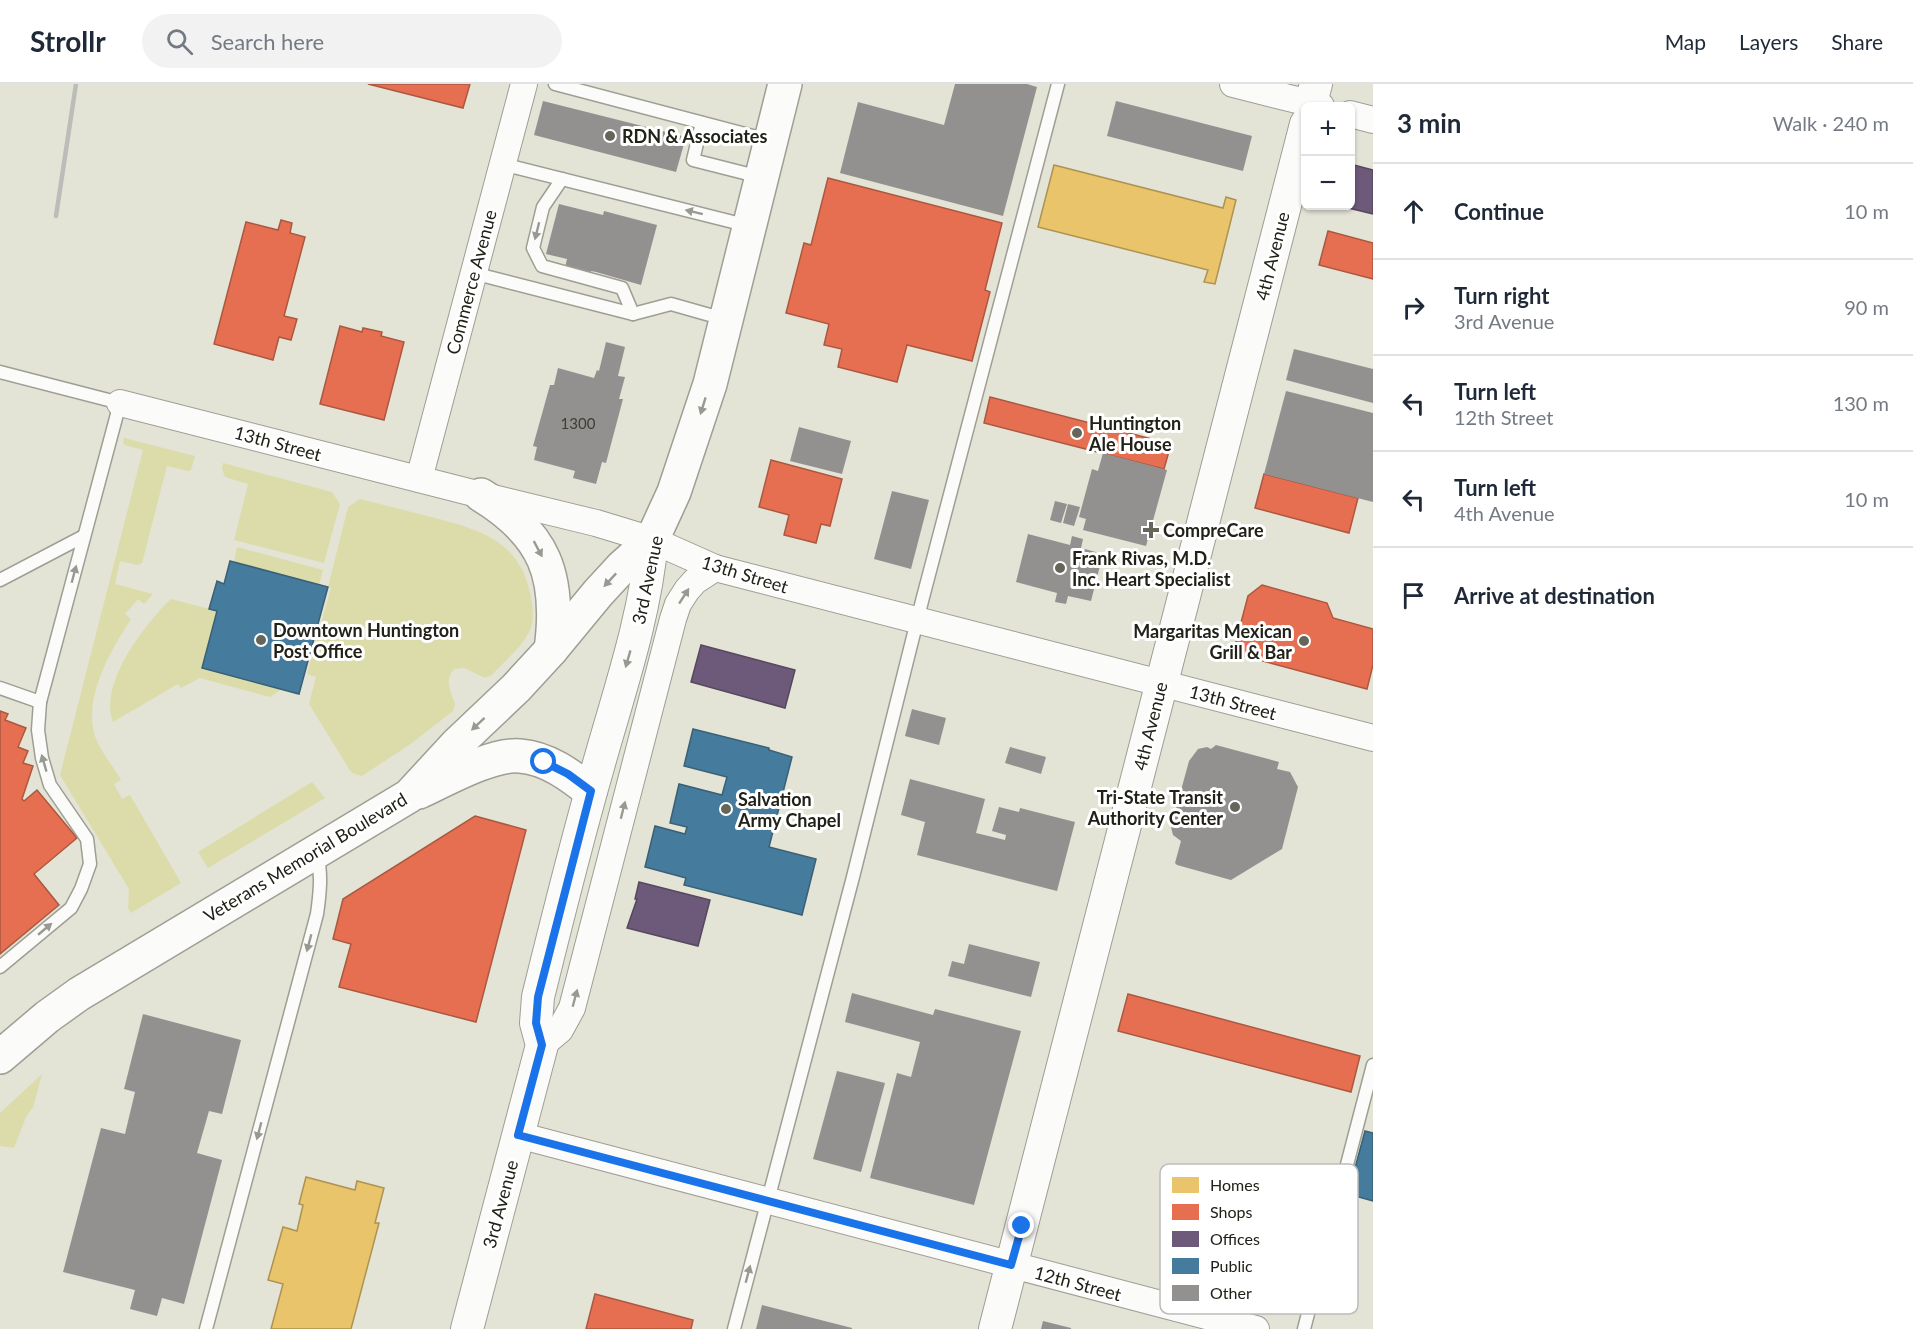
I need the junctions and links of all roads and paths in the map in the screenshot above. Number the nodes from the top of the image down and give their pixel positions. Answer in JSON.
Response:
{"nodes":[{"id":1,"x":524,"y":84,"type":"edge"},
{"id":2,"x":555,"y":84,"type":"edge"},
{"id":3,"x":785,"y":84,"type":"edge"},
{"id":4,"x":1058,"y":84,"type":"edge"},
{"id":5,"x":1233,"y":84,"type":"edge"},
{"id":6,"x":1302,"y":102,"type":"edge"},
{"id":7,"x":1355,"y":115,"type":"edge"},
{"id":8,"x":1373,"y":120,"type":"edge"},
{"id":9,"x":702,"y":123,"type":"junction"},
{"id":10,"x":771,"y":141,"type":"junction"},
{"id":11,"x":1301,"y":151,"type":"edge"},
{"id":12,"x":502,"y":164,"type":"junction"},
{"id":13,"x":762,"y":178,"type":"junction"},
{"id":14,"x":562,"y":179,"type":"junction"},
{"id":15,"x":750,"y":226,"type":"junction"},
{"id":16,"x":473,"y":273,"type":"junction"},
{"id":17,"x":633,"y":314,"type":"junction"},
{"id":18,"x":726,"y":320,"type":"junction"},
{"id":19,"x":0,"y":372,"type":"edge"},
{"id":20,"x":120,"y":403,"type":"junction"},
{"id":21,"x":419,"y":479,"type":"junction"},
{"id":22,"x":480,"y":495,"type":"junction"},
{"id":23,"x":84,"y":536,"type":"junction"},
{"id":24,"x":652,"y":540,"type":"junction"},
{"id":25,"x":715,"y":568,"type":"junction"},
{"id":26,"x":0,"y":580,"type":"edge"},
{"id":27,"x":917,"y":620,"type":"junction"},
{"id":28,"x":551,"y":650,"type":"junction"},
{"id":29,"x":1161,"y":683,"type":"junction"},
{"id":30,"x":0,"y":688,"type":"edge"},
{"id":31,"x":40,"y":702,"type":"junction"},
{"id":32,"x":1373,"y":738,"type":"edge"},
{"id":33,"x":591,"y":791,"type":"junction"},
{"id":34,"x":409,"y":796,"type":"junction"},
{"id":35,"x":317,"y":852,"type":"junction"},
{"id":36,"x":0,"y":967,"type":"edge"},
{"id":37,"x":542,"y":1045,"type":"junction"},
{"id":38,"x":0,"y":1057,"type":"edge"},
{"id":39,"x":1373,"y":1065,"type":"edge"},
{"id":40,"x":518,"y":1135,"type":"junction"},
{"id":41,"x":1347,"y":1164,"type":"edge"},
{"id":42,"x":767,"y":1202,"type":"junction"},
{"id":43,"x":1011,"y":1265,"type":"junction"},
{"id":44,"x":1160,"y":1304,"type":"edge"},
{"id":45,"x":1199,"y":1314,"type":"edge"},
{"id":46,"x":1308,"y":1314,"type":"edge"},
{"id":47,"x":206,"y":1329,"type":"edge"},
{"id":48,"x":467,"y":1329,"type":"edge"},
{"id":49,"x":734,"y":1329,"type":"edge"},
{"id":50,"x":995,"y":1329,"type":"edge"},
{"id":51,"x":1256,"y":1329,"type":"edge"},
{"id":52,"x":1304,"y":1329,"type":"edge"}],
"edges":[{"from":1,"to":12,"type":"street","name":"Commerce Avenue"},
{"from":2,"to":9,"type":"lane"},
{"from":3,"to":10,"type":"main road","name":"3rd Avenue"},
{"from":4,"to":27,"type":"lane"},
{"from":5,"to":6,"type":"street"},
{"from":7,"to":8,"type":"street"},
{"from":9,"to":10,"type":"lane"},
{"from":9,"to":13,"type":"lane"},
{"from":10,"to":13,"type":"main road","name":"3rd Avenue"},
{"from":11,"to":29,"type":"street","name":"4th Avenue"},
{"from":12,"to":14,"type":"lane"},
{"from":12,"to":16,"type":"street","name":"Commerce Avenue"},
{"from":13,"to":15,"type":"main road","name":"3rd Avenue"},
{"from":15,"to":14,"type":"lane","one_way":true},
{"from":14,"to":17,"type":"lane","one_way":true},
{"from":15,"to":18,"type":"main road","name":"3rd Avenue"},
{"from":16,"to":17,"type":"lane"},
{"from":16,"to":21,"type":"street","name":"Commerce Avenue"},
{"from":17,"to":18,"type":"lane"},
{"from":18,"to":24,"type":"main road","name":"3rd Avenue","one_way":true},
{"from":19,"to":20,"type":"lane"},
{"from":20,"to":21,"type":"street","name":"13th Street"},
{"from":20,"to":23,"type":"lane"},
{"from":21,"to":22,"type":"street","name":"13th Street"},
{"from":22,"to":24,"type":"street","name":"13th Street"},
{"from":22,"to":28,"type":"main road","one_way":true},
{"from":23,"to":26,"type":"lane"},
{"from":31,"to":23,"type":"lane","one_way":true},
{"from":24,"to":25,"type":"street","name":"13th Street"},
{"from":24,"to":28,"type":"main road","name":"Veterans Memorial Boulevard","one_way":true},
{"from":24,"to":33,"type":"street","name":"3rd Avenue","one_way":true},
{"from":25,"to":27,"type":"street","name":"13th Street"},
{"from":37,"to":25,"type":"street","name":"3rd Avenue","one_way":true},
{"from":27,"to":29,"type":"street","name":"13th Street"},
{"from":27,"to":42,"type":"lane"},
{"from":28,"to":34,"type":"main road","name":"Veterans Memorial Boulevard","one_way":true},
{"from":29,"to":32,"type":"street","name":"13th Street"},
{"from":29,"to":43,"type":"street","name":"4th Avenue"},
{"from":30,"to":31,"type":"lane"},
{"from":36,"to":31,"type":"lane","one_way":true},
{"from":33,"to":34,"type":"main road"},
{"from":33,"to":37,"type":"street","name":"3rd Avenue"},
{"from":34,"to":35,"type":"main road","name":"Veterans Memorial Boulevard"},
{"from":35,"to":38,"type":"main road","name":"Veterans Memorial Boulevard"},
{"from":35,"to":47,"type":"lane","one_way":true},
{"from":37,"to":40,"type":"street","name":"3rd Avenue"},
{"from":39,"to":41,"type":"lane"},
{"from":40,"to":42,"type":"street","name":"12th Street"},
{"from":40,"to":48,"type":"street","name":"3rd Avenue"},
{"from":42,"to":43,"type":"street","name":"12th Street"},
{"from":49,"to":42,"type":"lane","one_way":true},
{"from":43,"to":44,"type":"street","name":"12th Street"},
{"from":43,"to":50,"type":"street","name":"4th Avenue"},
{"from":45,"to":51,"type":"street","name":"12th Street"},
{"from":46,"to":52,"type":"lane"}]}
